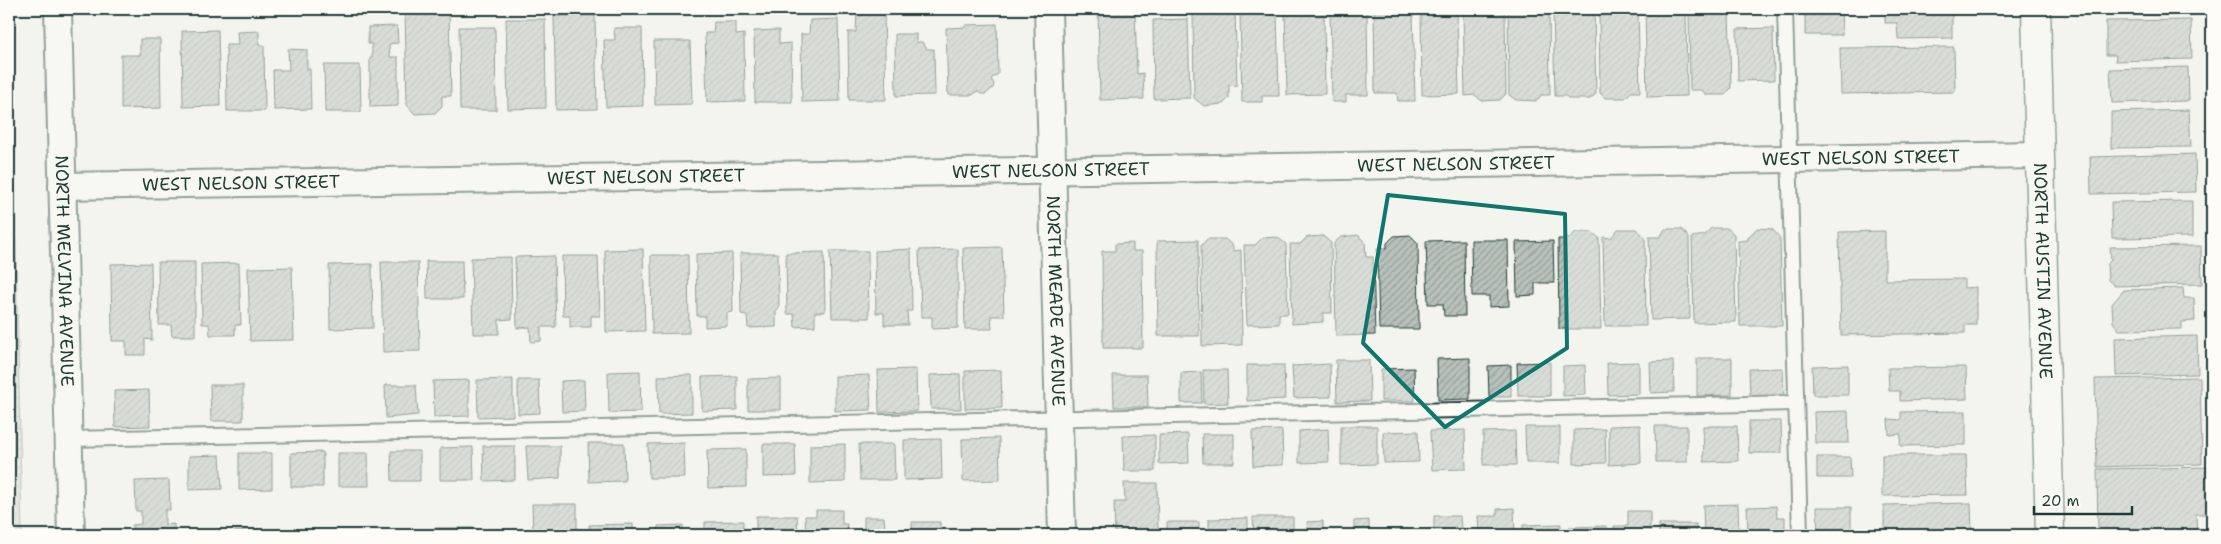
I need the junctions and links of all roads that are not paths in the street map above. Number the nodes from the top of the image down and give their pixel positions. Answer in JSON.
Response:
{"nodes":[{"id":1,"x":58,"y":9,"type":"edge"},
{"id":2,"x":1048,"y":9,"type":"edge"},
{"id":3,"x":1785,"y":9,"type":"edge"},
{"id":4,"x":2036,"y":9,"type":"edge"},
{"id":5,"x":2040,"y":155,"type":"junction"},
{"id":6,"x":1790,"y":159,"type":"junction"},
{"id":7,"x":1052,"y":172,"type":"junction"},
{"id":8,"x":62,"y":186,"type":"junction"},
{"id":9,"x":1796,"y":403,"type":"junction"},
{"id":10,"x":1058,"y":418,"type":"junction"},
{"id":11,"x":68,"y":439,"type":"junction"},
{"id":12,"x":71,"y":535,"type":"edge"},
{"id":13,"x":1062,"y":535,"type":"edge"},
{"id":14,"x":1800,"y":535,"type":"edge"},
{"id":15,"x":2050,"y":535,"type":"edge"}],
"edges":[{"from":1,"to":8,"type":"street","name":"NORTH MELVINA AVENUE"},
{"from":2,"to":7,"type":"street","name":"NORTH MEADE AVENUE"},
{"from":3,"to":6,"type":"lane"},
{"from":4,"to":5,"type":"street","name":"NORTH AUSTIN AVENUE"},
{"from":5,"to":6,"type":"street","name":"WEST NELSON STREET"},
{"from":5,"to":15,"type":"street","name":"NORTH AUSTIN AVENUE"},
{"from":6,"to":7,"type":"street","name":"WEST NELSON STREET"},
{"from":6,"to":9,"type":"lane"},
{"from":7,"to":8,"type":"street","name":"WEST NELSON STREET"},
{"from":7,"to":10,"type":"street","name":"NORTH MEADE AVENUE"},
{"from":8,"to":11,"type":"street","name":"NORTH MELVINA AVENUE"},
{"from":9,"to":10,"type":"lane"},
{"from":9,"to":14,"type":"lane"},
{"from":10,"to":11,"type":"lane"},
{"from":10,"to":13,"type":"street","name":"NORTH MEADE AVENUE"},
{"from":11,"to":12,"type":"street","name":"NORTH MELVINA AVENUE"}]}
